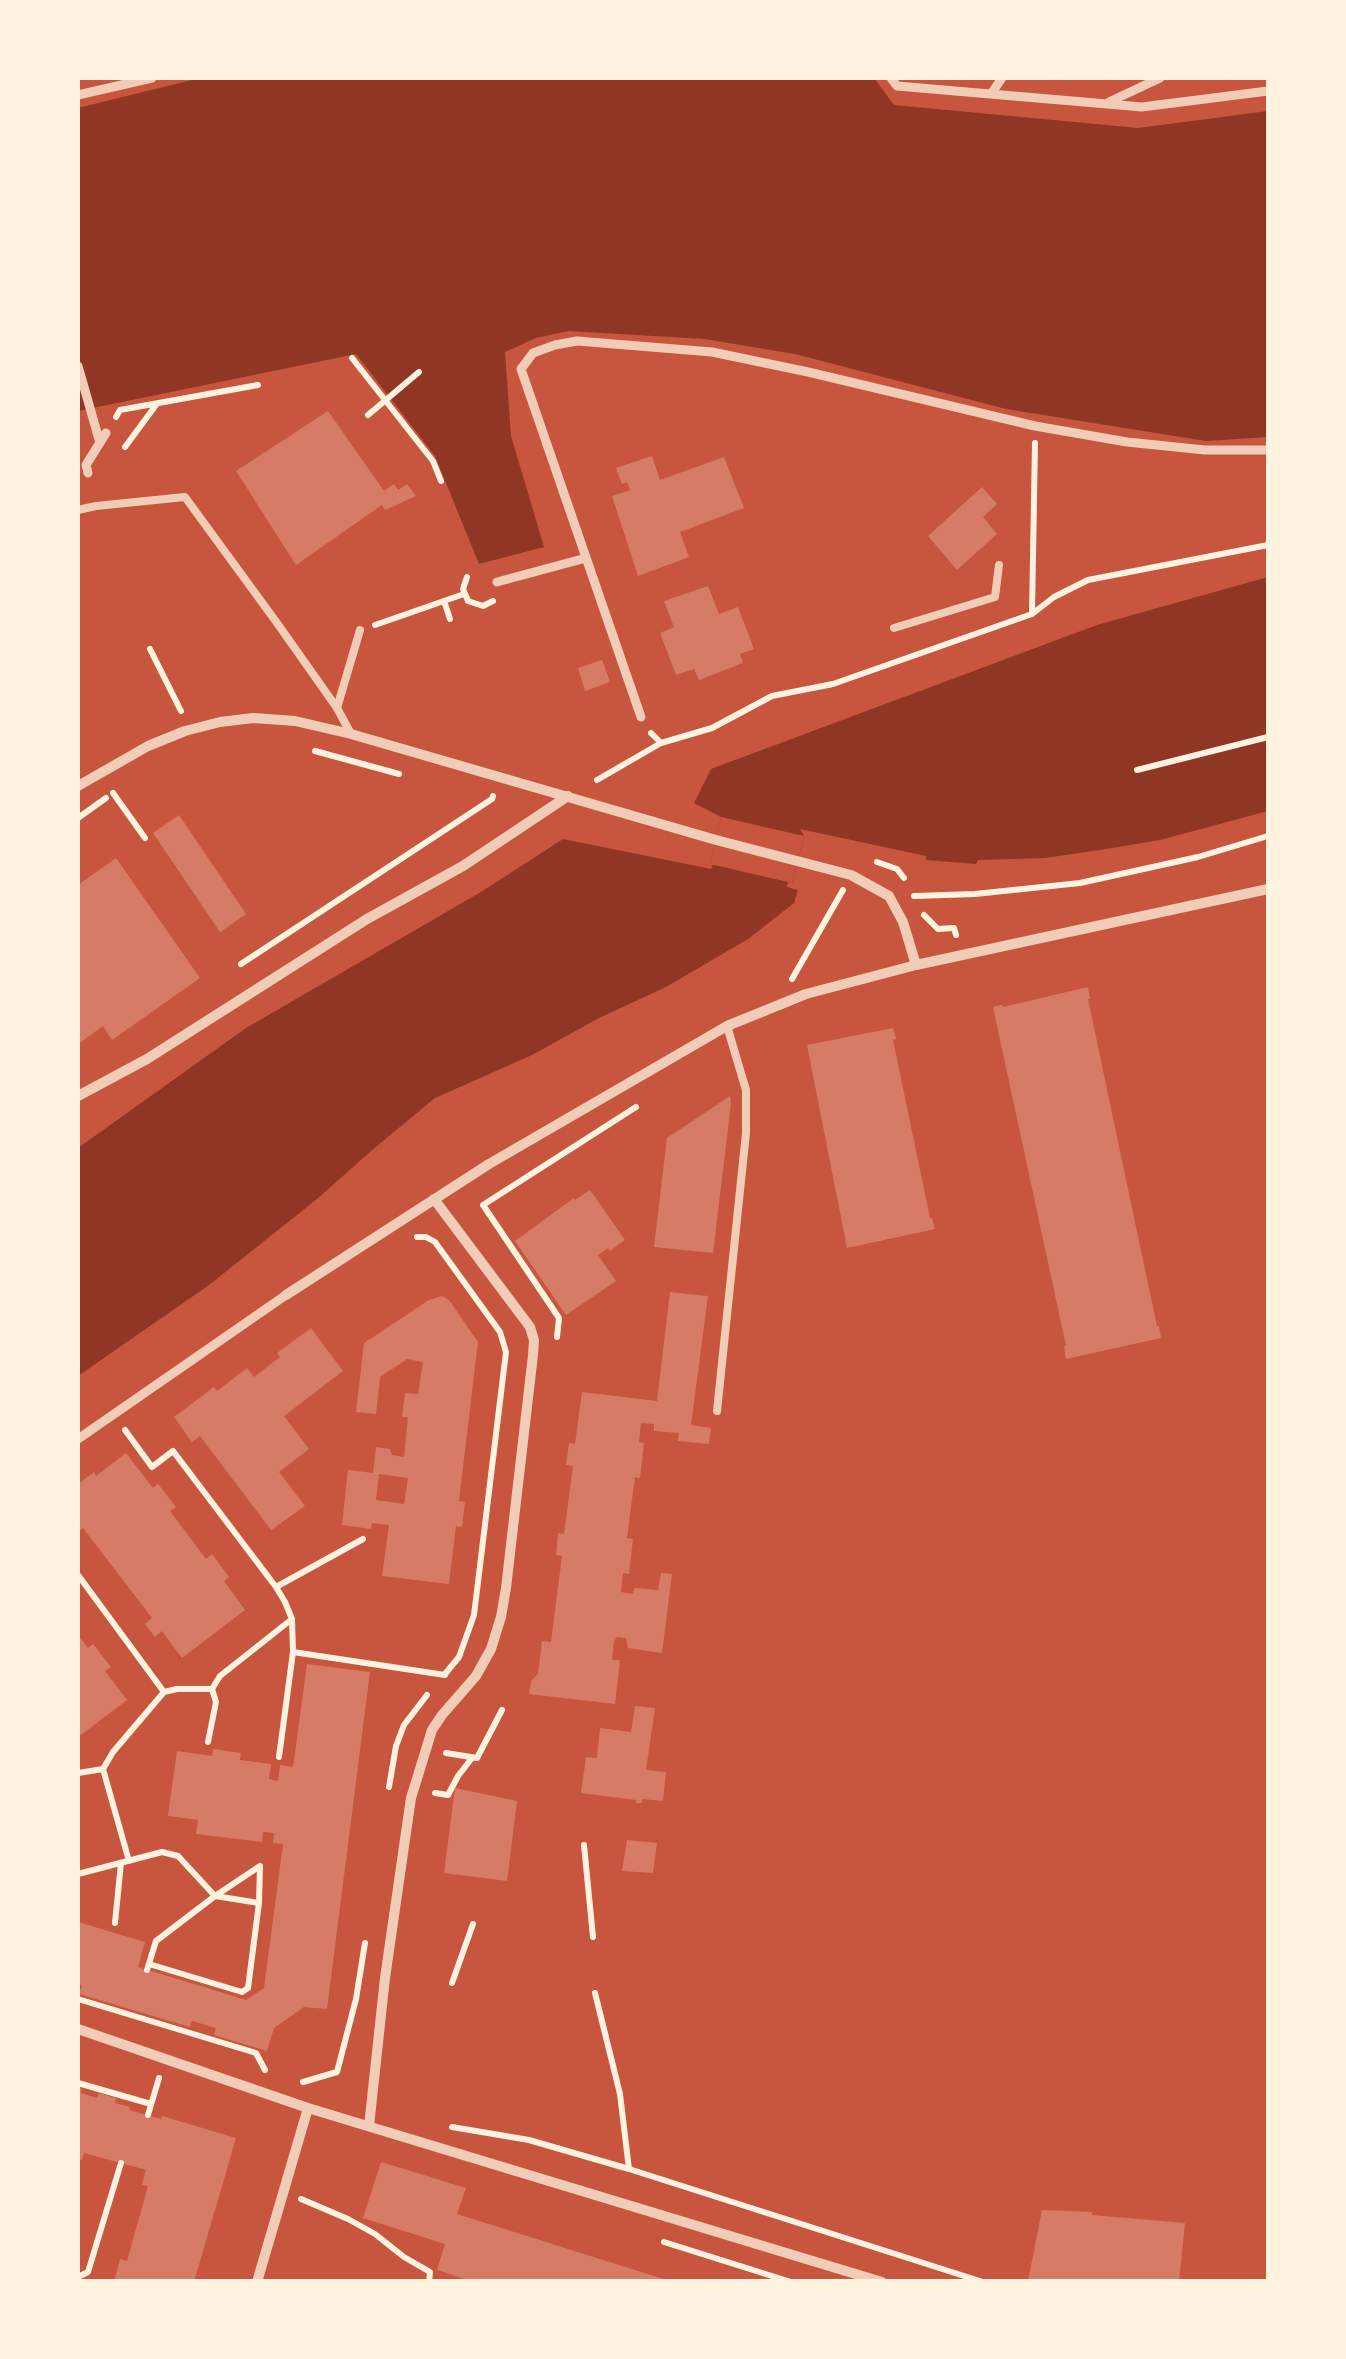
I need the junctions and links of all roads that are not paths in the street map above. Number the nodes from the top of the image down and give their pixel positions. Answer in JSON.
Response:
{"nodes":[{"id":1,"x":152,"y":78,"type":"edge"},
{"id":2,"x":891,"y":78,"type":"edge"},
{"id":3,"x":1002,"y":78,"type":"edge"},
{"id":4,"x":1160,"y":78,"type":"edge"},
{"id":5,"x":1268,"y":91,"type":"edge"},
{"id":6,"x":991,"y":94,"type":"junction"},
{"id":7,"x":78,"y":95,"type":"edge"},
{"id":8,"x":1106,"y":104,"type":"junction"},
{"id":9,"x":78,"y":366,"type":"edge"},
{"id":10,"x":1268,"y":450,"type":"edge"},
{"id":11,"x":84,"y":466,"type":"edge"},
{"id":12,"x":78,"y":510,"type":"edge"},
{"id":13,"x":586,"y":558,"type":"junction"},
{"id":14,"x":999,"y":565,"type":"dead end"},
{"id":15,"x":498,"y":582,"type":"dead end"},
{"id":16,"x":894,"y":628,"type":"dead end"},
{"id":17,"x":360,"y":630,"type":"road end"},
{"id":18,"x":337,"y":708,"type":"junction"},
{"id":19,"x":641,"y":717,"type":"road end"},
{"id":20,"x":350,"y":734,"type":"junction"},
{"id":21,"x":78,"y":786,"type":"edge"},
{"id":22,"x":568,"y":796,"type":"junction"},
{"id":23,"x":1268,"y":889,"type":"edge"},
{"id":24,"x":916,"y":965,"type":"junction"},
{"id":25,"x":727,"y":1026,"type":"junction"},
{"id":26,"x":78,"y":1096,"type":"edge"},
{"id":27,"x":434,"y":1199,"type":"junction"},
{"id":28,"x":286,"y":1295,"type":"joint"},
{"id":29,"x":716,"y":1412,"type":"dead end"},
{"id":30,"x":78,"y":1439,"type":"edge"},
{"id":31,"x":78,"y":2029,"type":"edge"},
{"id":32,"x":308,"y":2108,"type":"junction"},
{"id":33,"x":370,"y":2126,"type":"junction"},
{"id":34,"x":868,"y":2280,"type":"edge"},
{"id":35,"x":257,"y":2282,"type":"edge"},
{"id":36,"x":882,"y":2282,"type":"edge"}],
"edges":[{"from":1,"to":7,"type":"street"},
{"from":2,"to":6,"type":"street"},
{"from":3,"to":6,"type":"street"},
{"from":4,"to":8,"type":"street"},
{"from":5,"to":8,"type":"street"},
{"from":6,"to":8,"type":"street"},
{"from":9,"to":11,"type":"street"},
{"from":10,"to":13,"type":"street"},
{"from":12,"to":18,"type":"lane"},
{"from":13,"to":15,"type":"street"},
{"from":13,"to":19,"type":"street"},
{"from":14,"to":16,"type":"lane"},
{"from":17,"to":18,"type":"lane"},
{"from":18,"to":20,"type":"lane"},
{"from":20,"to":21,"type":"street"},
{"from":20,"to":22,"type":"street"},
{"from":22,"to":24,"type":"street"},
{"from":22,"to":26,"type":"street"},
{"from":23,"to":24,"type":"street"},
{"from":24,"to":25,"type":"street"},
{"from":25,"to":27,"type":"street"},
{"from":25,"to":29,"type":"lane"},
{"from":27,"to":28,"type":"street"},
{"from":27,"to":33,"type":"street"},
{"from":28,"to":30,"type":"street"},
{"from":31,"to":32,"type":"street"},
{"from":32,"to":33,"type":"street"},
{"from":32,"to":35,"type":"street"},
{"from":33,"to":34,"type":"street"},
{"from":34,"to":36,"type":"street"}]}
